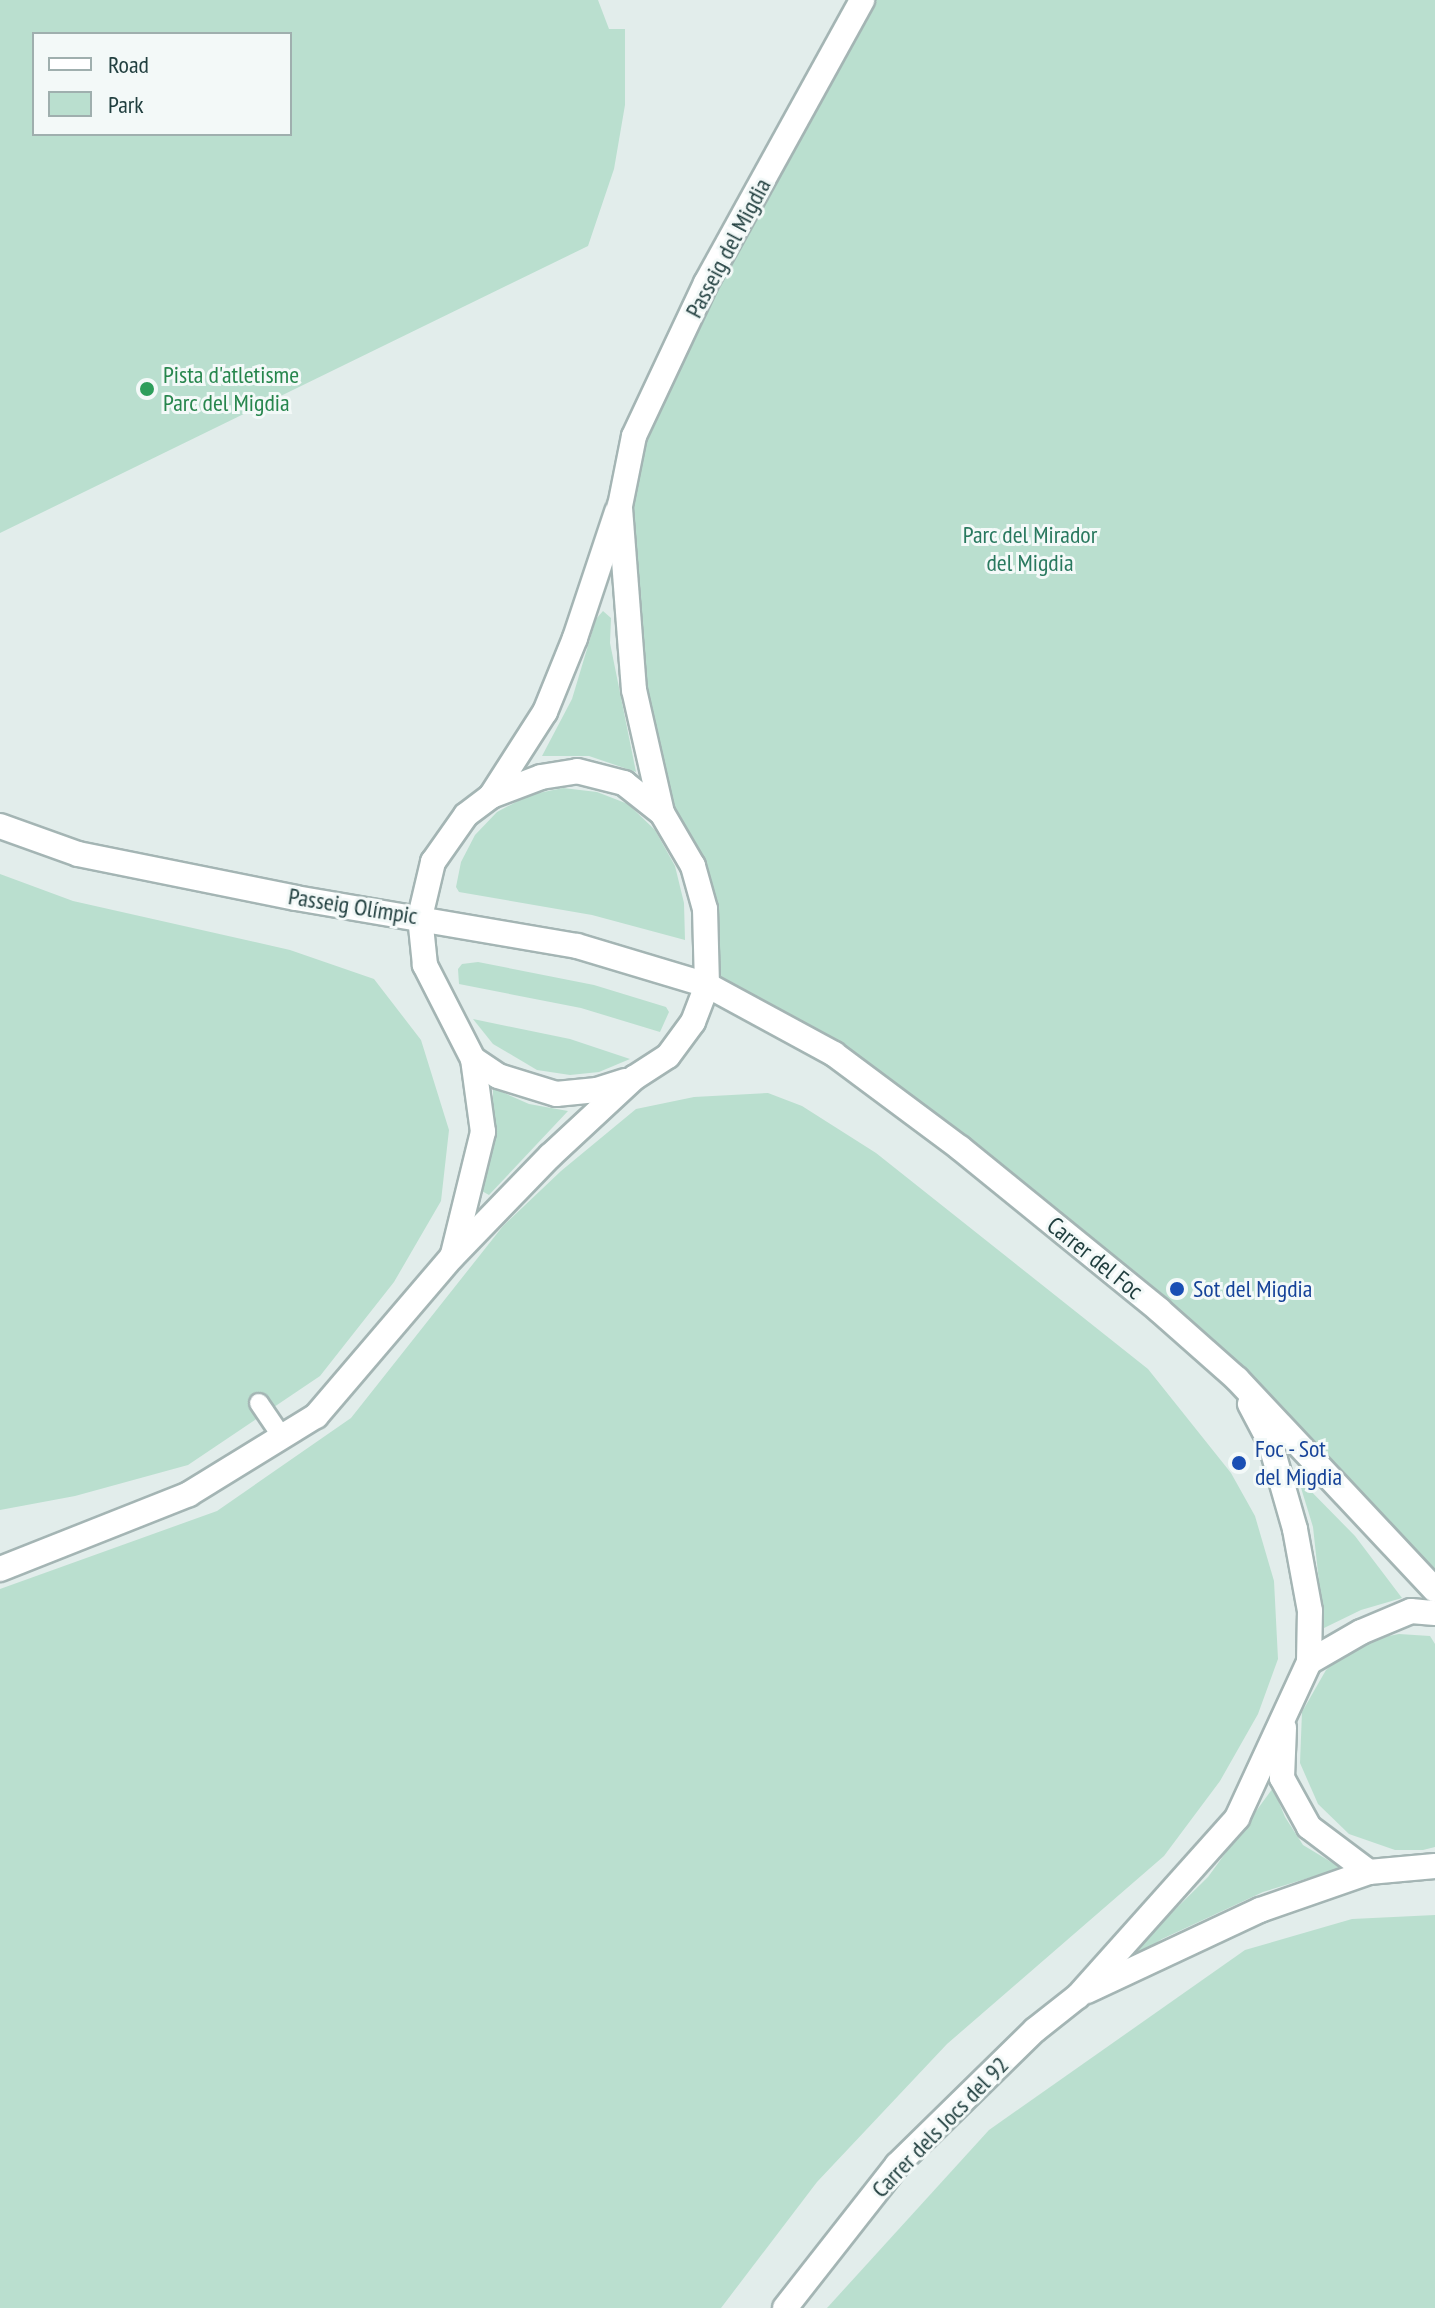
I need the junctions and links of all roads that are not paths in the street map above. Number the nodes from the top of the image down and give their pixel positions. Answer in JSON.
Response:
{"nodes":[{"id":1,"x":862,"y":0,"type":"edge"},
{"id":2,"x":620,"y":506,"type":"junction"},
{"id":3,"x":491,"y":796,"type":"junction"},
{"id":4,"x":662,"y":813,"type":"junction"},
{"id":5,"x":0,"y":826,"type":"edge"},
{"id":6,"x":420,"y":917,"type":"junction"},
{"id":7,"x":707,"y":985,"type":"junction"},
{"id":8,"x":473,"y":1059,"type":"junction"},
{"id":9,"x":634,"y":1078,"type":"junction"},
{"id":10,"x":452,"y":1257,"type":"junction"},
{"id":11,"x":1237,"y":1379,"type":"junction"},
{"id":12,"x":259,"y":1403,"type":"dead end"},
{"id":13,"x":282,"y":1437,"type":"junction"},
{"id":14,"x":5,"y":1560,"type":"edge"},
{"id":15,"x":1435,"y":1590,"type":"edge"},
{"id":16,"x":1435,"y":1613,"type":"edge"},
{"id":17,"x":1309,"y":1662,"type":"junction"},
{"id":18,"x":1284,"y":1717,"type":"junction"},
{"id":19,"x":1435,"y":1866,"type":"edge"},
{"id":20,"x":1369,"y":1872,"type":"junction"},
{"id":21,"x":1078,"y":1996,"type":"junction"},
{"id":22,"x":785,"y":2308,"type":"edge"}],
"edges":[{"from":1,"to":2,"type":"street","name":"Passeig del Migdia"},
{"from":2,"to":3,"type":"street"},
{"from":2,"to":4,"type":"street"},
{"from":3,"to":4,"type":"street"},
{"from":3,"to":6,"type":"street"},
{"from":4,"to":7,"type":"street"},
{"from":5,"to":6,"type":"street","name":"Passeig Olímpic"},
{"from":6,"to":7,"type":"street","name":"Passeig Olímpic"},
{"from":6,"to":8,"type":"street"},
{"from":7,"to":9,"type":"street"},
{"from":7,"to":11,"type":"street","name":"Carrer del Foc"},
{"from":8,"to":9,"type":"street"},
{"from":8,"to":10,"type":"street"},
{"from":9,"to":10,"type":"street"},
{"from":10,"to":13,"type":"street"},
{"from":11,"to":15,"type":"street","name":"Carrer del Foc"},
{"from":11,"to":17,"type":"street"},
{"from":12,"to":13,"type":"lane"},
{"from":13,"to":14,"type":"street"},
{"from":16,"to":17,"type":"street"},
{"from":17,"to":18,"type":"street"},
{"from":18,"to":20,"type":"street"},
{"from":18,"to":21,"type":"street"},
{"from":19,"to":20,"type":"street"},
{"from":20,"to":21,"type":"street"},
{"from":21,"to":22,"type":"street","name":"Carrer dels Jocs del 92"}]}
